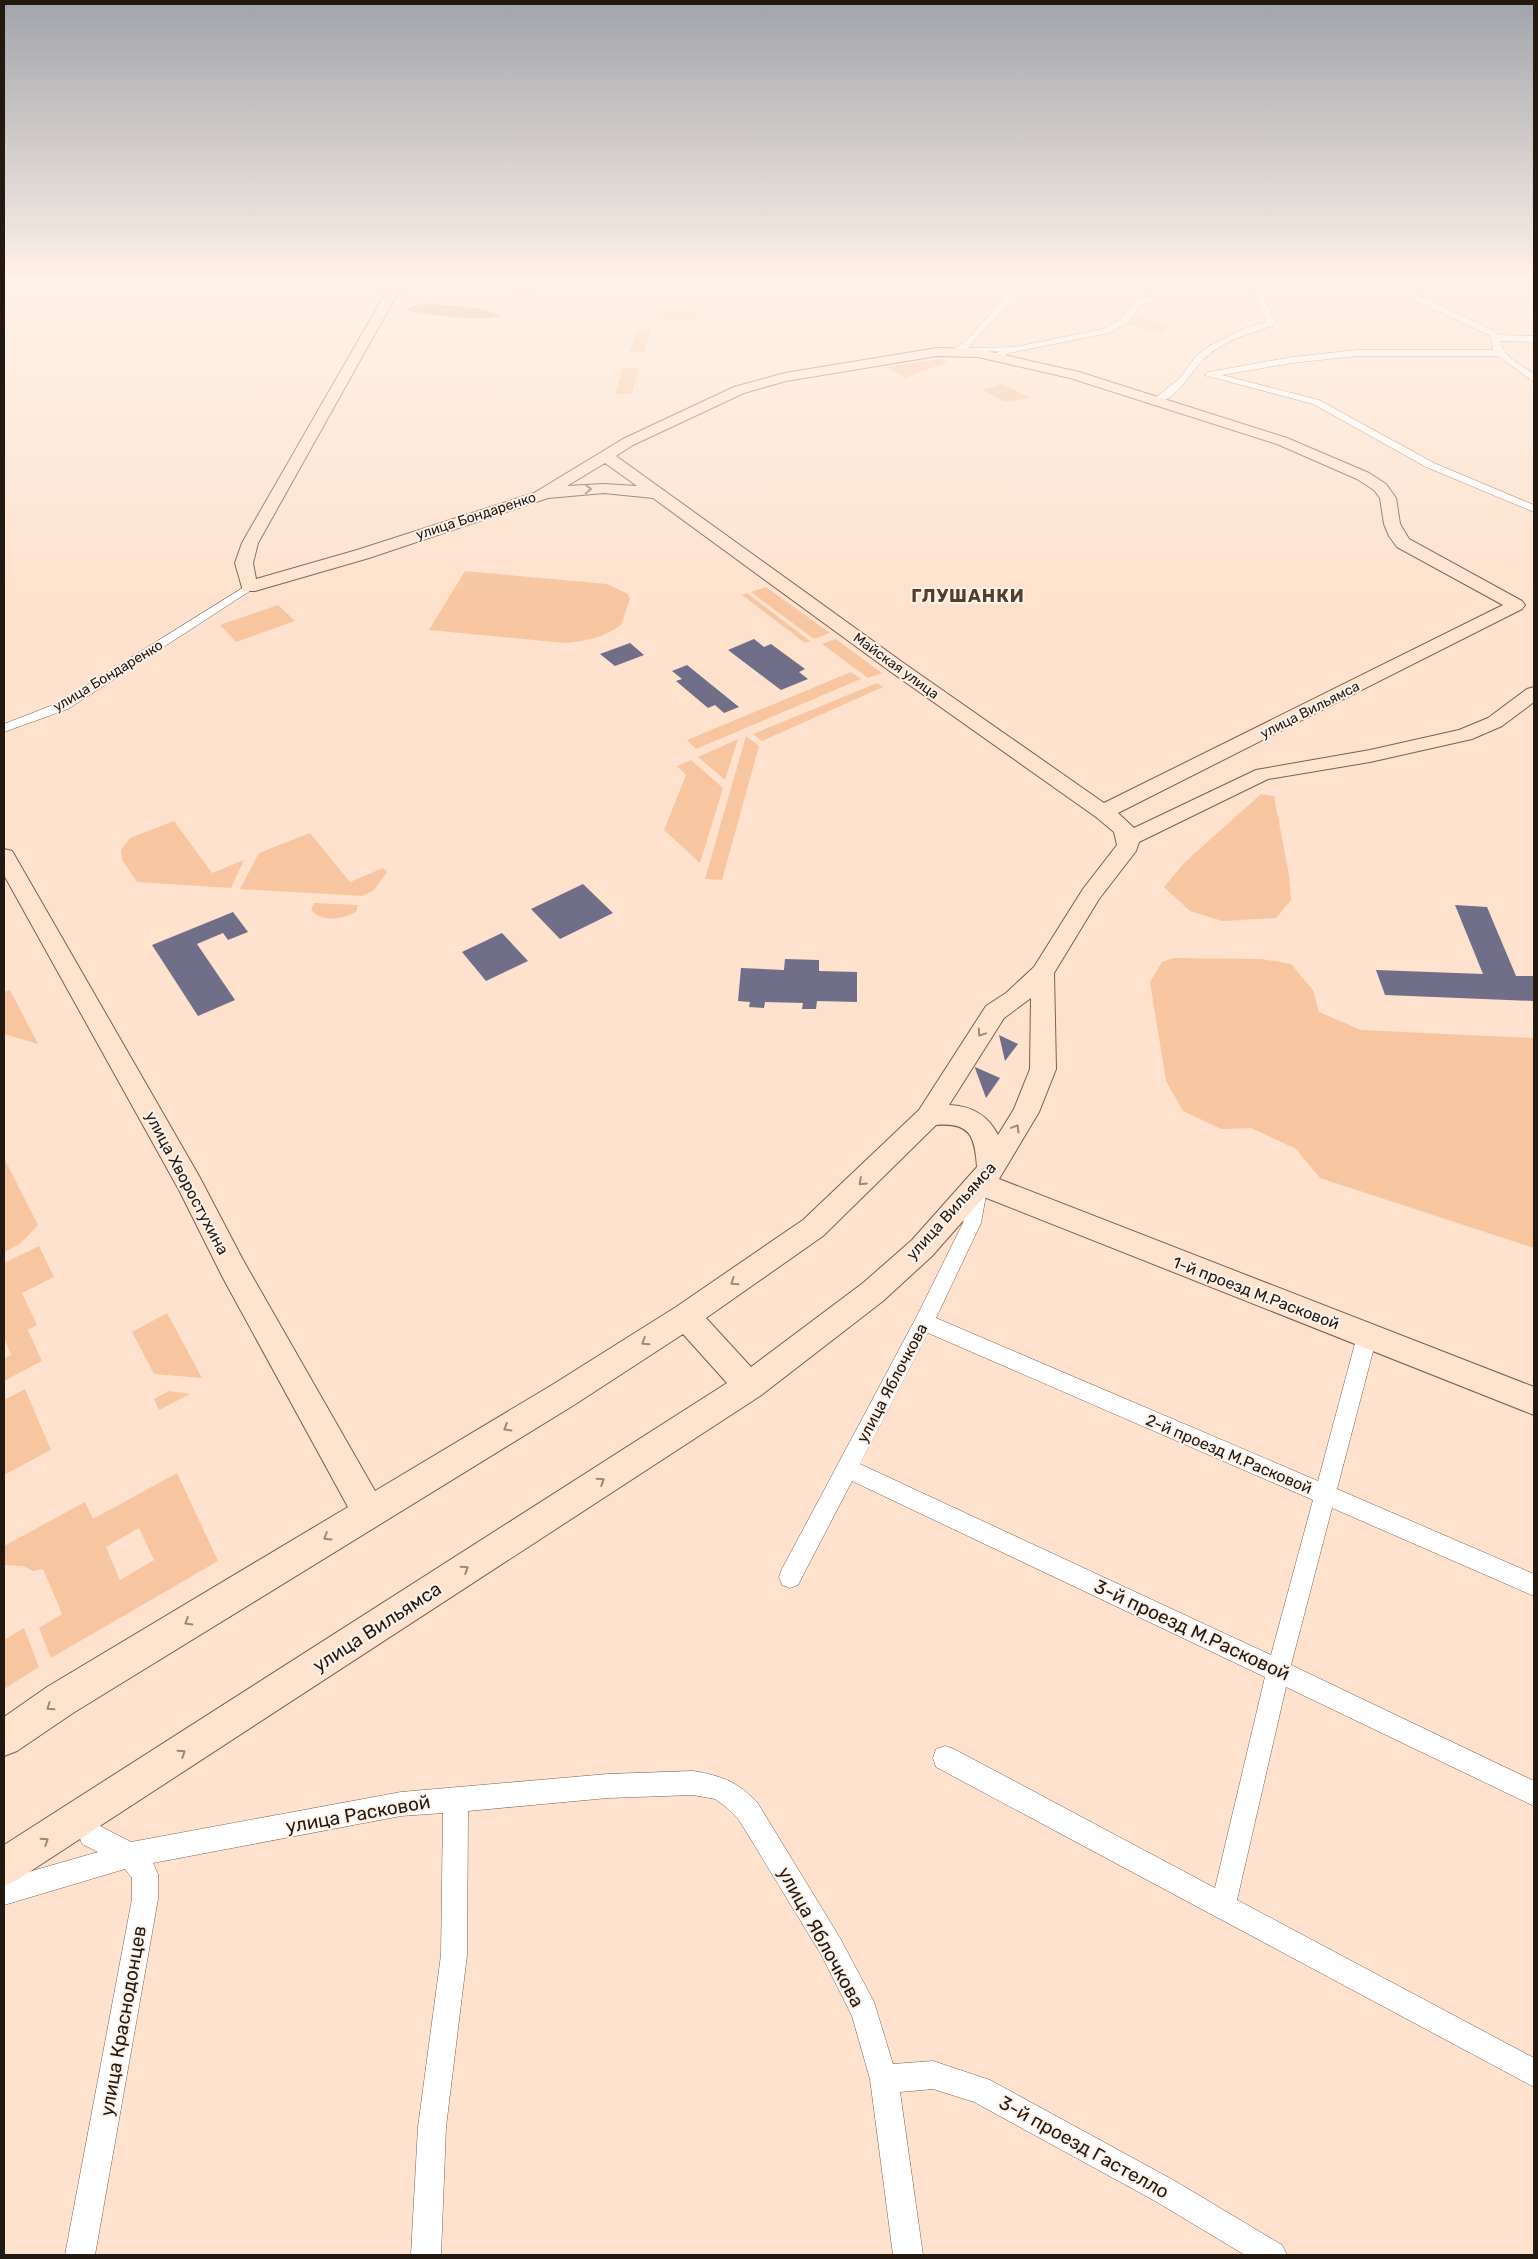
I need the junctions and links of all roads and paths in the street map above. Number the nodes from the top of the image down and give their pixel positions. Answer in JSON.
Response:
{"nodes":[{"id":1,"x":339,"y":385,"type":"edge"},
{"id":2,"x":752,"y":385,"type":"edge"},
{"id":3,"x":1109,"y":385,"type":"edge"},
{"id":4,"x":1176,"y":385,"type":"edge"},
{"id":5,"x":1250,"y":385,"type":"edge"},
{"id":6,"x":1158,"y":400,"type":"junction"},
{"id":7,"x":604,"y":455,"type":"junction"},
{"id":8,"x":659,"y":495,"type":"junction"},
{"id":9,"x":540,"y":496,"type":"junction"},
{"id":10,"x":1534,"y":510,"type":"edge"},
{"id":11,"x":249,"y":587,"type":"junction"},
{"id":12,"x":1516,"y":605,"type":"joint"},
{"id":13,"x":1534,"y":693,"type":"edge"},
{"id":14,"x":4,"y":728,"type":"edge"},
{"id":15,"x":1103,"y":812,"type":"junction"},
{"id":16,"x":1128,"y":839,"type":"junction"},
{"id":17,"x":4,"y":856,"type":"edge"},
{"id":18,"x":1042,"y":972,"type":"junction"},
{"id":19,"x":1015,"y":998,"type":"junction"},
{"id":20,"x":1044,"y":1021,"type":"junction"},
{"id":21,"x":928,"y":1116,"type":"junction"},
{"id":22,"x":985,"y":1177,"type":"junction"},
{"id":23,"x":686,"y":1316,"type":"junction"},
{"id":24,"x":924,"y":1322,"type":"junction"},
{"id":25,"x":1367,"y":1336,"type":"junction"},
{"id":26,"x":749,"y":1386,"type":"junction"},
{"id":27,"x":1534,"y":1401,"type":"edge"},
{"id":28,"x":848,"y":1469,"type":"junction"},
{"id":29,"x":1325,"y":1495,"type":"junction"},
{"id":30,"x":368,"y":1512,"type":"junction"},
{"id":31,"x":790,"y":1577,"type":"dead end"},
{"id":32,"x":1534,"y":1585,"type":"edge"},
{"id":33,"x":1278,"y":1670,"type":"junction"},
{"id":34,"x":4,"y":1738,"type":"edge"},
{"id":35,"x":945,"y":1758,"type":"dead end"},
{"id":36,"x":719,"y":1788,"type":"joint"},
{"id":37,"x":1534,"y":1794,"type":"edge"},
{"id":38,"x":456,"y":1799,"type":"junction"},
{"id":39,"x":84,"y":1816,"type":"junction"},
{"id":40,"x":130,"y":1855,"type":"junction"},
{"id":41,"x":4,"y":1867,"type":"edge"},
{"id":42,"x":4,"y":1892,"type":"edge"},
{"id":43,"x":1223,"y":1907,"type":"junction"},
{"id":44,"x":1534,"y":2074,"type":"edge"},
{"id":45,"x":884,"y":2079,"type":"junction"},
{"id":46,"x":80,"y":2255,"type":"edge"},
{"id":47,"x":426,"y":2255,"type":"edge"},
{"id":48,"x":908,"y":2255,"type":"edge"},
{"id":49,"x":1272,"y":2255,"type":"edge"}],
"edges":[{"from":1,"to":11,"type":"street"},
{"from":2,"to":7,"type":"street","name":"улица Бондаренко"},
{"from":3,"to":6,"type":"street","name":"улица Бондаренко"},
{"from":4,"to":6,"type":"street"},
{"from":5,"to":10,"type":"street"},
{"from":6,"to":12,"type":"street","name":"улица Бондаренко"},
{"from":7,"to":8,"type":"street","name":"Майская улица"},
{"from":7,"to":9,"type":"street","name":"улица Бондаренко"},
{"from":9,"to":8,"type":"street","name":"Майская улица","one_way":true},
{"from":8,"to":15,"type":"street","name":"Майская улица"},
{"from":9,"to":11,"type":"street","name":"улица Бондаренко"},
{"from":11,"to":14,"type":"street","name":"улица Бондаренко"},
{"from":12,"to":15,"type":"street","name":"улица Вильямса"},
{"from":13,"to":16,"type":"street"},
{"from":15,"to":16,"type":"street","name":"Майская улица"},
{"from":16,"to":18,"type":"street"},
{"from":17,"to":30,"type":"street","name":"улица Хворостухина"},
{"from":18,"to":19,"type":"street"},
{"from":18,"to":20,"type":"street","name":"улица Вильямса"},
{"from":19,"to":20,"type":"street"},
{"from":19,"to":21,"type":"street","one_way":true},
{"from":22,"to":20,"type":"street","name":"улица Вильямса","one_way":true},
{"from":21,"to":22,"type":"street"},
{"from":21,"to":23,"type":"street","one_way":true},
{"from":22,"to":24,"type":"street","name":"улица Яблочкова"},
{"from":22,"to":25,"type":"street","name":"1-й проезд М.Расковой"},
{"from":22,"to":26,"type":"street","name":"улица Вильямса"},
{"from":23,"to":26,"type":"street"},
{"from":23,"to":30,"type":"street","one_way":true},
{"from":24,"to":28,"type":"street","name":"улица Яблочкова"},
{"from":24,"to":29,"type":"street","name":"2-й проезд М.Расковой"},
{"from":25,"to":27,"type":"street","name":"1-й проезд М.Расковой"},
{"from":25,"to":29,"type":"street"},
{"from":39,"to":26,"type":"street","name":"улица Вильямса","one_way":true},
{"from":28,"to":31,"type":"street","name":"улица Яблочкова"},
{"from":28,"to":33,"type":"street","name":"3-й проезд М.Расковой"},
{"from":29,"to":32,"type":"street","name":"2-й проезд М.Расковой"},
{"from":29,"to":33,"type":"street"},
{"from":30,"to":34,"type":"street","one_way":true},
{"from":33,"to":37,"type":"street","name":"3-й проезд М.Расковой"},
{"from":33,"to":43,"type":"street"},
{"from":35,"to":43,"type":"street"},
{"from":36,"to":38,"type":"street","name":"улица Расковой"},
{"from":36,"to":45,"type":"street","name":"улица Яблочкова"},
{"from":38,"to":40,"type":"street","name":"улица Расковой"},
{"from":38,"to":47,"type":"street"},
{"from":39,"to":40,"type":"street","name":"улица Краснодонцев"},
{"from":41,"to":39,"type":"street","name":"улица Вильямса","one_way":true},
{"from":40,"to":42,"type":"street","name":"улица Расковой"},
{"from":40,"to":46,"type":"street","name":"улица Краснодонцев"},
{"from":43,"to":44,"type":"street"},
{"from":45,"to":48,"type":"street","name":"улица Яблочкова"},
{"from":45,"to":49,"type":"street","name":"3-й проезд Гастелло"}]}
